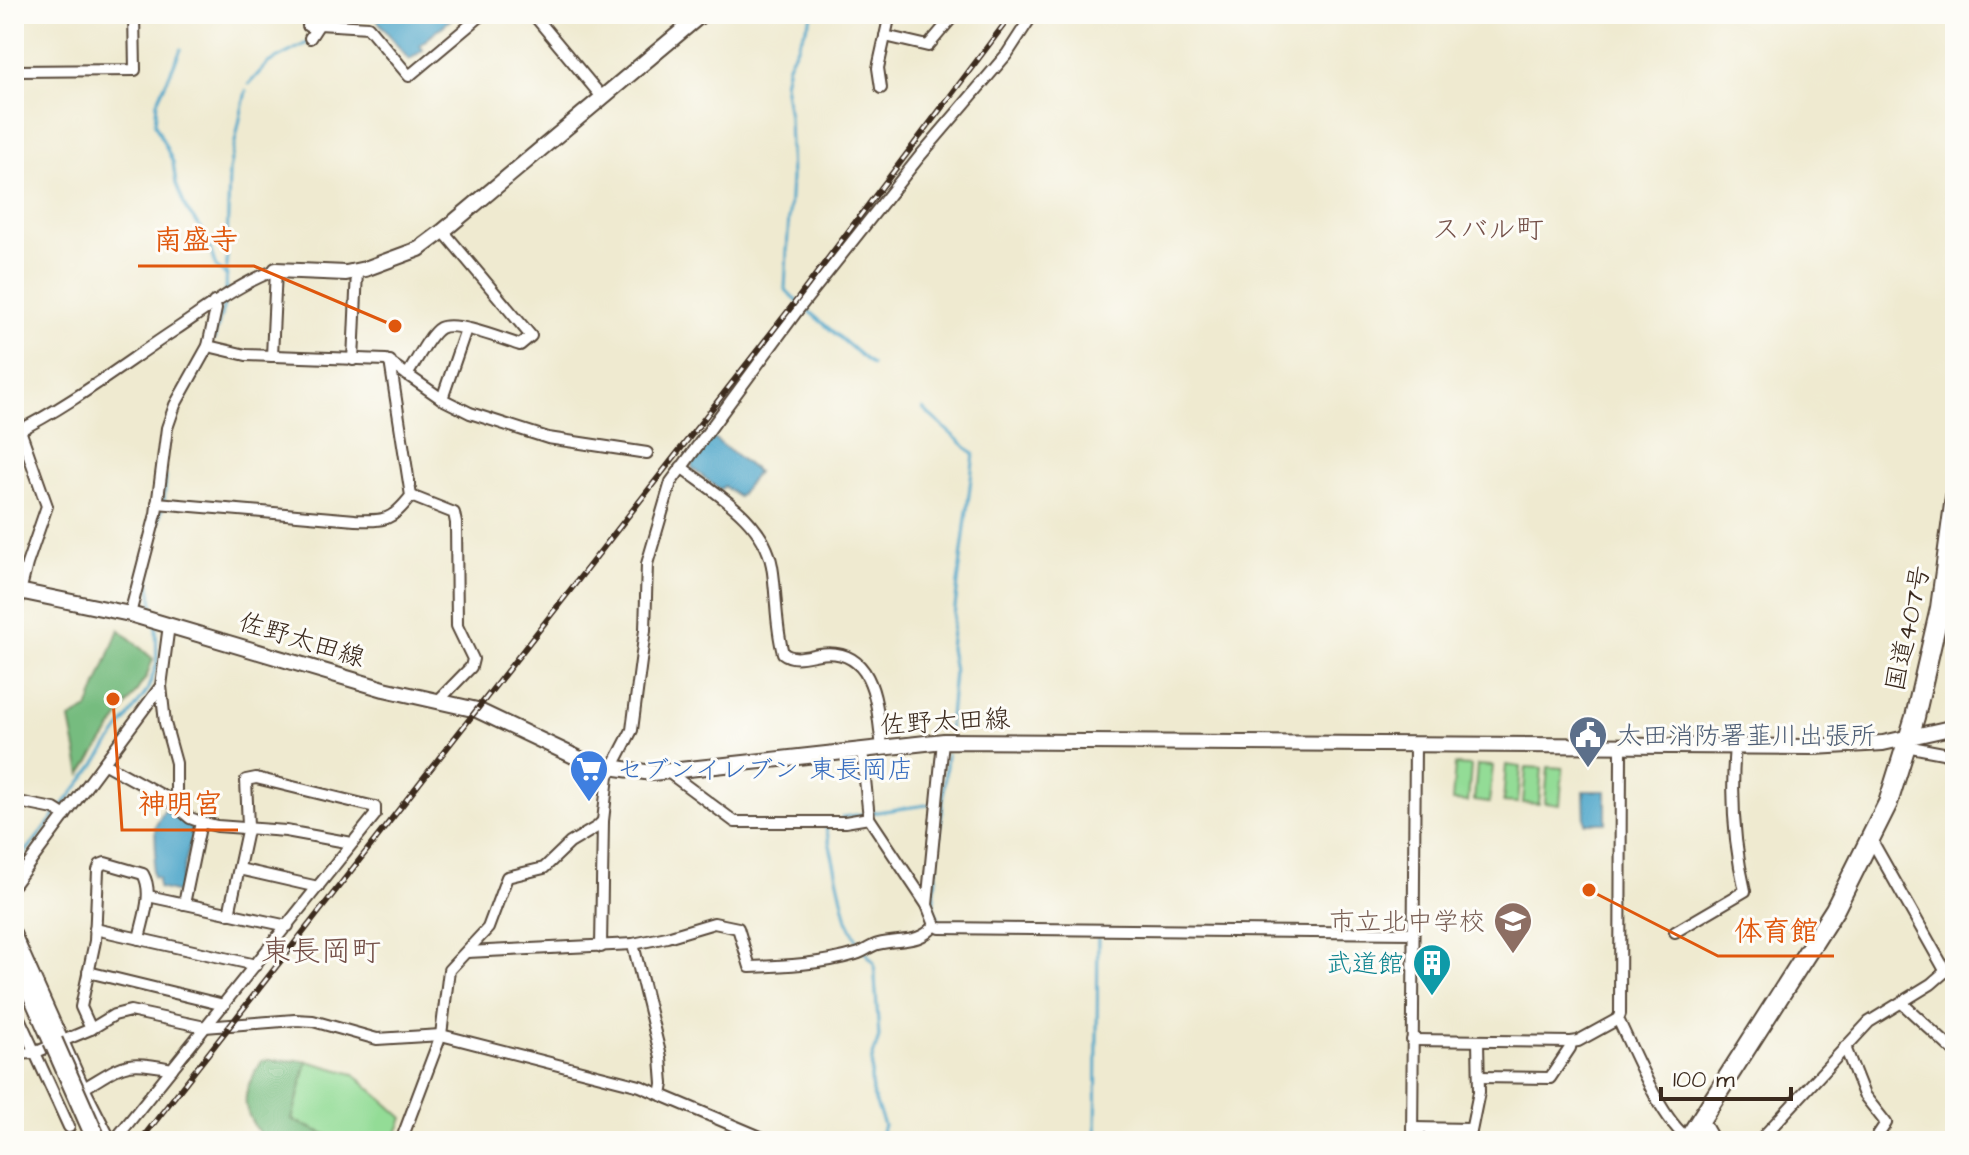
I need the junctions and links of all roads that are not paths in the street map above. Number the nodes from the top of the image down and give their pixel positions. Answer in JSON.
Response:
{"nodes":[{"id":1,"x":134,"y":14,"type":"edge"},
{"id":2,"x":305,"y":14,"type":"edge"},
{"id":3,"x":483,"y":14,"type":"edge"},
{"id":4,"x":533,"y":14,"type":"edge"},
{"id":5,"x":702,"y":14,"type":"edge"},
{"id":6,"x":890,"y":14,"type":"edge"},
{"id":7,"x":955,"y":14,"type":"edge"},
{"id":8,"x":1033,"y":14,"type":"edge"},
{"id":9,"x":315,"y":22,"type":"edge"},
{"id":10,"x":885,"y":36,"type":"junction"},
{"id":11,"x":14,"y":71,"type":"edge"},
{"id":12,"x":881,"y":88,"type":"dead end"},
{"id":13,"x":602,"y":97,"type":"junction"},
{"id":14,"x":443,"y":231,"type":"junction"},
{"id":15,"x":276,"y":270,"type":"junction"},
{"id":16,"x":357,"y":271,"type":"junction"},
{"id":17,"x":214,"y":302,"type":"junction"},
{"id":18,"x":466,"y":329,"type":"junction"},
{"id":19,"x":208,"y":346,"type":"junction"},
{"id":20,"x":272,"y":356,"type":"junction"},
{"id":21,"x":353,"y":360,"type":"junction"},
{"id":22,"x":390,"y":361,"type":"junction"},
{"id":23,"x":407,"y":375,"type":"junction"},
{"id":24,"x":442,"y":399,"type":"junction"},
{"id":25,"x":17,"y":431,"type":"edge"},
{"id":26,"x":647,"y":453,"type":"dead end"},
{"id":27,"x":681,"y":467,"type":"junction"},
{"id":28,"x":411,"y":496,"type":"junction"},
{"id":29,"x":1955,"y":497,"type":"edge"},
{"id":30,"x":157,"y":503,"type":"junction"},
{"id":31,"x":17,"y":590,"type":"edge"},
{"id":32,"x":130,"y":614,"type":"junction"},
{"id":33,"x":14,"y":616,"type":"edge"},
{"id":34,"x":169,"y":625,"type":"junction"},
{"id":35,"x":161,"y":686,"type":"junction"},
{"id":36,"x":438,"y":701,"type":"junction"},
{"id":37,"x":1955,"y":727,"type":"edge"},
{"id":38,"x":943,"y":741,"type":"junction"},
{"id":39,"x":1415,"y":743,"type":"junction"},
{"id":40,"x":1907,"y":743,"type":"junction"},
{"id":41,"x":1621,"y":745,"type":"junction"},
{"id":42,"x":1735,"y":746,"type":"junction"},
{"id":43,"x":882,"y":748,"type":"junction"},
{"id":44,"x":862,"y":750,"type":"junction"},
{"id":45,"x":1955,"y":760,"type":"edge"},
{"id":46,"x":105,"y":764,"type":"junction"},
{"id":47,"x":611,"y":767,"type":"junction"},
{"id":48,"x":668,"y":772,"type":"junction"},
{"id":49,"x":14,"y":801,"type":"edge"},
{"id":50,"x":176,"y":807,"type":"junction"},
{"id":51,"x":869,"y":814,"type":"junction"},
{"id":52,"x":65,"y":816,"type":"junction"},
{"id":53,"x":603,"y":821,"type":"junction"},
{"id":54,"x":201,"y":822,"type":"junction"},
{"id":55,"x":248,"y":826,"type":"junction"},
{"id":56,"x":1871,"y":839,"type":"junction"},
{"id":57,"x":352,"y":843,"type":"junction"},
{"id":58,"x":239,"y":869,"type":"junction"},
{"id":59,"x":14,"y":884,"type":"edge"},
{"id":60,"x":318,"y":887,"type":"junction"},
{"id":61,"x":148,"y":896,"type":"junction"},
{"id":62,"x":184,"y":904,"type":"junction"},
{"id":63,"x":927,"y":905,"type":"junction"},
{"id":64,"x":229,"y":914,"type":"junction"},
{"id":65,"x":935,"y":925,"type":"junction"},
{"id":66,"x":288,"y":926,"type":"junction"},
{"id":67,"x":95,"y":929,"type":"junction"},
{"id":68,"x":14,"y":931,"type":"edge"},
{"id":69,"x":1675,"y":932,"type":"dead end"},
{"id":70,"x":1413,"y":933,"type":"junction"},
{"id":71,"x":139,"y":939,"type":"junction"},
{"id":72,"x":633,"y":944,"type":"junction"},
{"id":73,"x":601,"y":947,"type":"junction"},
{"id":74,"x":467,"y":952,"type":"junction"},
{"id":75,"x":14,"y":953,"type":"edge"},
{"id":76,"x":1955,"y":963,"type":"edge"},
{"id":77,"x":256,"y":965,"type":"junction"},
{"id":78,"x":88,"y":972,"type":"junction"},
{"id":79,"x":1946,"y":972,"type":"junction"},
{"id":80,"x":14,"y":981,"type":"edge"},
{"id":81,"x":1902,"y":1003,"type":"junction"},
{"id":82,"x":224,"y":1005,"type":"junction"},
{"id":83,"x":14,"y":1007,"type":"edge"},
{"id":84,"x":1618,"y":1019,"type":"junction"},
{"id":85,"x":205,"y":1027,"type":"junction"},
{"id":86,"x":91,"y":1029,"type":"junction"},
{"id":87,"x":441,"y":1035,"type":"junction"},
{"id":88,"x":1412,"y":1040,"type":"junction"},
{"id":89,"x":1478,"y":1041,"type":"junction"},
{"id":90,"x":1571,"y":1042,"type":"junction"},
{"id":91,"x":48,"y":1044,"type":"junction"},
{"id":92,"x":1845,"y":1047,"type":"junction"},
{"id":93,"x":1955,"y":1052,"type":"edge"},
{"id":94,"x":14,"y":1054,"type":"edge"},
{"id":95,"x":172,"y":1069,"type":"junction"},
{"id":96,"x":1479,"y":1077,"type":"junction"},
{"id":97,"x":84,"y":1088,"type":"junction"},
{"id":98,"x":661,"y":1095,"type":"junction"},
{"id":99,"x":1700,"y":1120,"type":"junction"},
{"id":100,"x":69,"y":1127,"type":"dead end"},
{"id":101,"x":1412,"y":1128,"type":"junction"},
{"id":102,"x":1471,"y":1129,"type":"junction"},
{"id":103,"x":1688,"y":1140,"type":"edge"},
{"id":104,"x":85,"y":1141,"type":"edge"},
{"id":105,"x":97,"y":1141,"type":"edge"},
{"id":106,"x":113,"y":1141,"type":"edge"},
{"id":107,"x":401,"y":1141,"type":"edge"},
{"id":108,"x":770,"y":1141,"type":"edge"},
{"id":109,"x":1412,"y":1141,"type":"edge"},
{"id":110,"x":1469,"y":1141,"type":"edge"},
{"id":111,"x":1712,"y":1141,"type":"edge"},
{"id":112,"x":1759,"y":1141,"type":"edge"},
{"id":113,"x":1874,"y":1141,"type":"edge"}],
"edges":[{"from":1,"to":11,"type":"street"},
{"from":2,"to":9,"type":"street"},
{"from":3,"to":9,"type":"street"},
{"from":4,"to":13,"type":"street"},
{"from":5,"to":13,"type":"main road"},
{"from":6,"to":10,"type":"street"},
{"from":7,"to":10,"type":"street"},
{"from":8,"to":27,"type":"street"},
{"from":10,"to":12,"type":"street"},
{"from":13,"to":14,"type":"main road"},
{"from":14,"to":16,"type":"main road"},
{"from":14,"to":18,"type":"street"},
{"from":15,"to":16,"type":"main road"},
{"from":15,"to":17,"type":"street"},
{"from":15,"to":20,"type":"street"},
{"from":16,"to":21,"type":"street"},
{"from":17,"to":19,"type":"street"},
{"from":17,"to":25,"type":"street"},
{"from":18,"to":23,"type":"street"},
{"from":18,"to":24,"type":"street"},
{"from":19,"to":20,"type":"street"},
{"from":19,"to":30,"type":"street"},
{"from":20,"to":21,"type":"street"},
{"from":21,"to":22,"type":"street"},
{"from":22,"to":23,"type":"street"},
{"from":22,"to":28,"type":"street"},
{"from":23,"to":24,"type":"street"},
{"from":24,"to":26,"type":"street"},
{"from":25,"to":31,"type":"street"},
{"from":27,"to":43,"type":"street"},
{"from":27,"to":47,"type":"street"},
{"from":28,"to":30,"type":"street"},
{"from":28,"to":36,"type":"street"},
{"from":29,"to":40,"type":"highway","name":"国道407号"},
{"from":30,"to":32,"type":"street"},
{"from":31,"to":32,"type":"main road","name":"佐野太田線"},
{"from":31,"to":33,"type":"street"},
{"from":32,"to":34,"type":"main road","name":"佐野太田線"},
{"from":34,"to":35,"type":"street"},
{"from":34,"to":36,"type":"main road","name":"佐野太田線"},
{"from":35,"to":46,"type":"street"},
{"from":35,"to":50,"type":"street"},
{"from":36,"to":47,"type":"main road","name":"佐野太田線"},
{"from":37,"to":40,"type":"main road","name":"佐野太田線"},
{"from":38,"to":39,"type":"main road","name":"佐野太田線"},
{"from":38,"to":43,"type":"main road","name":"佐野太田線"},
{"from":38,"to":63,"type":"street"},
{"from":39,"to":41,"type":"main road","name":"佐野太田線"},
{"from":39,"to":70,"type":"street"},
{"from":40,"to":42,"type":"main road","name":"佐野太田線"},
{"from":40,"to":45,"type":"street"},
{"from":40,"to":56,"type":"highway","name":"国道407号"},
{"from":41,"to":42,"type":"main road","name":"佐野太田線"},
{"from":41,"to":84,"type":"street"},
{"from":42,"to":69,"type":"street"},
{"from":43,"to":44,"type":"main road","name":"佐野太田線"},
{"from":44,"to":48,"type":"main road","name":"佐野太田線"},
{"from":44,"to":51,"type":"street"},
{"from":46,"to":50,"type":"street"},
{"from":46,"to":52,"type":"street"},
{"from":47,"to":48,"type":"main road","name":"佐野太田線"},
{"from":47,"to":53,"type":"street"},
{"from":48,"to":51,"type":"street"},
{"from":49,"to":52,"type":"street"},
{"from":50,"to":54,"type":"street"},
{"from":51,"to":63,"type":"street"},
{"from":52,"to":59,"type":"street"},
{"from":53,"to":73,"type":"street"},
{"from":53,"to":74,"type":"street"},
{"from":54,"to":55,"type":"street"},
{"from":54,"to":62,"type":"street"},
{"from":55,"to":57,"type":"street"},
{"from":55,"to":57,"type":"street"},
{"from":55,"to":58,"type":"street"},
{"from":56,"to":79,"type":"street"},
{"from":56,"to":99,"type":"highway","name":"国道407号"},
{"from":57,"to":60,"type":"street"},
{"from":58,"to":60,"type":"street"},
{"from":58,"to":64,"type":"street"},
{"from":60,"to":66,"type":"street"},
{"from":61,"to":62,"type":"street"},
{"from":61,"to":67,"type":"street"},
{"from":61,"to":71,"type":"street"},
{"from":62,"to":64,"type":"street"},
{"from":63,"to":65,"type":"street"},
{"from":64,"to":66,"type":"street"},
{"from":65,"to":70,"type":"street"},
{"from":65,"to":72,"type":"street"},
{"from":66,"to":77,"type":"street"},
{"from":67,"to":71,"type":"street"},
{"from":67,"to":78,"type":"street"},
{"from":68,"to":91,"type":"street"},
{"from":70,"to":88,"type":"street"},
{"from":71,"to":77,"type":"street"},
{"from":72,"to":73,"type":"street"},
{"from":72,"to":98,"type":"street"},
{"from":73,"to":74,"type":"street"},
{"from":74,"to":87,"type":"street"},
{"from":75,"to":91,"type":"highway"},
{"from":76,"to":79,"type":"street"},
{"from":77,"to":82,"type":"street"},
{"from":78,"to":82,"type":"street"},
{"from":78,"to":86,"type":"street"},
{"from":79,"to":81,"type":"street"},
{"from":80,"to":91,"type":"highway"},
{"from":81,"to":92,"type":"street"},
{"from":81,"to":93,"type":"street"},
{"from":82,"to":85,"type":"street"},
{"from":83,"to":91,"type":"street"},
{"from":84,"to":90,"type":"street"},
{"from":84,"to":103,"type":"street"},
{"from":85,"to":86,"type":"street"},
{"from":85,"to":87,"type":"street"},
{"from":85,"to":95,"type":"street"},
{"from":86,"to":91,"type":"street"},
{"from":87,"to":98,"type":"street"},
{"from":87,"to":107,"type":"street"},
{"from":88,"to":89,"type":"street"},
{"from":88,"to":101,"type":"street"},
{"from":89,"to":90,"type":"street"},
{"from":89,"to":96,"type":"street"},
{"from":90,"to":96,"type":"street"},
{"from":91,"to":94,"type":"street"},
{"from":91,"to":97,"type":"street"},
{"from":91,"to":100,"type":"street"},
{"from":91,"to":104,"type":"highway"},
{"from":91,"to":105,"type":"highway","bridge":true},
{"from":92,"to":112,"type":"street"},
{"from":92,"to":113,"type":"street"},
{"from":95,"to":97,"type":"street"},
{"from":95,"to":106,"type":"street"},
{"from":96,"to":102,"type":"street"},
{"from":97,"to":106,"type":"street"},
{"from":98,"to":108,"type":"street"},
{"from":99,"to":103,"type":"highway","name":"国道407号"},
{"from":99,"to":111,"type":"main road"},
{"from":101,"to":102,"type":"street"},
{"from":101,"to":109,"type":"street"},
{"from":102,"to":110,"type":"street"}]}
